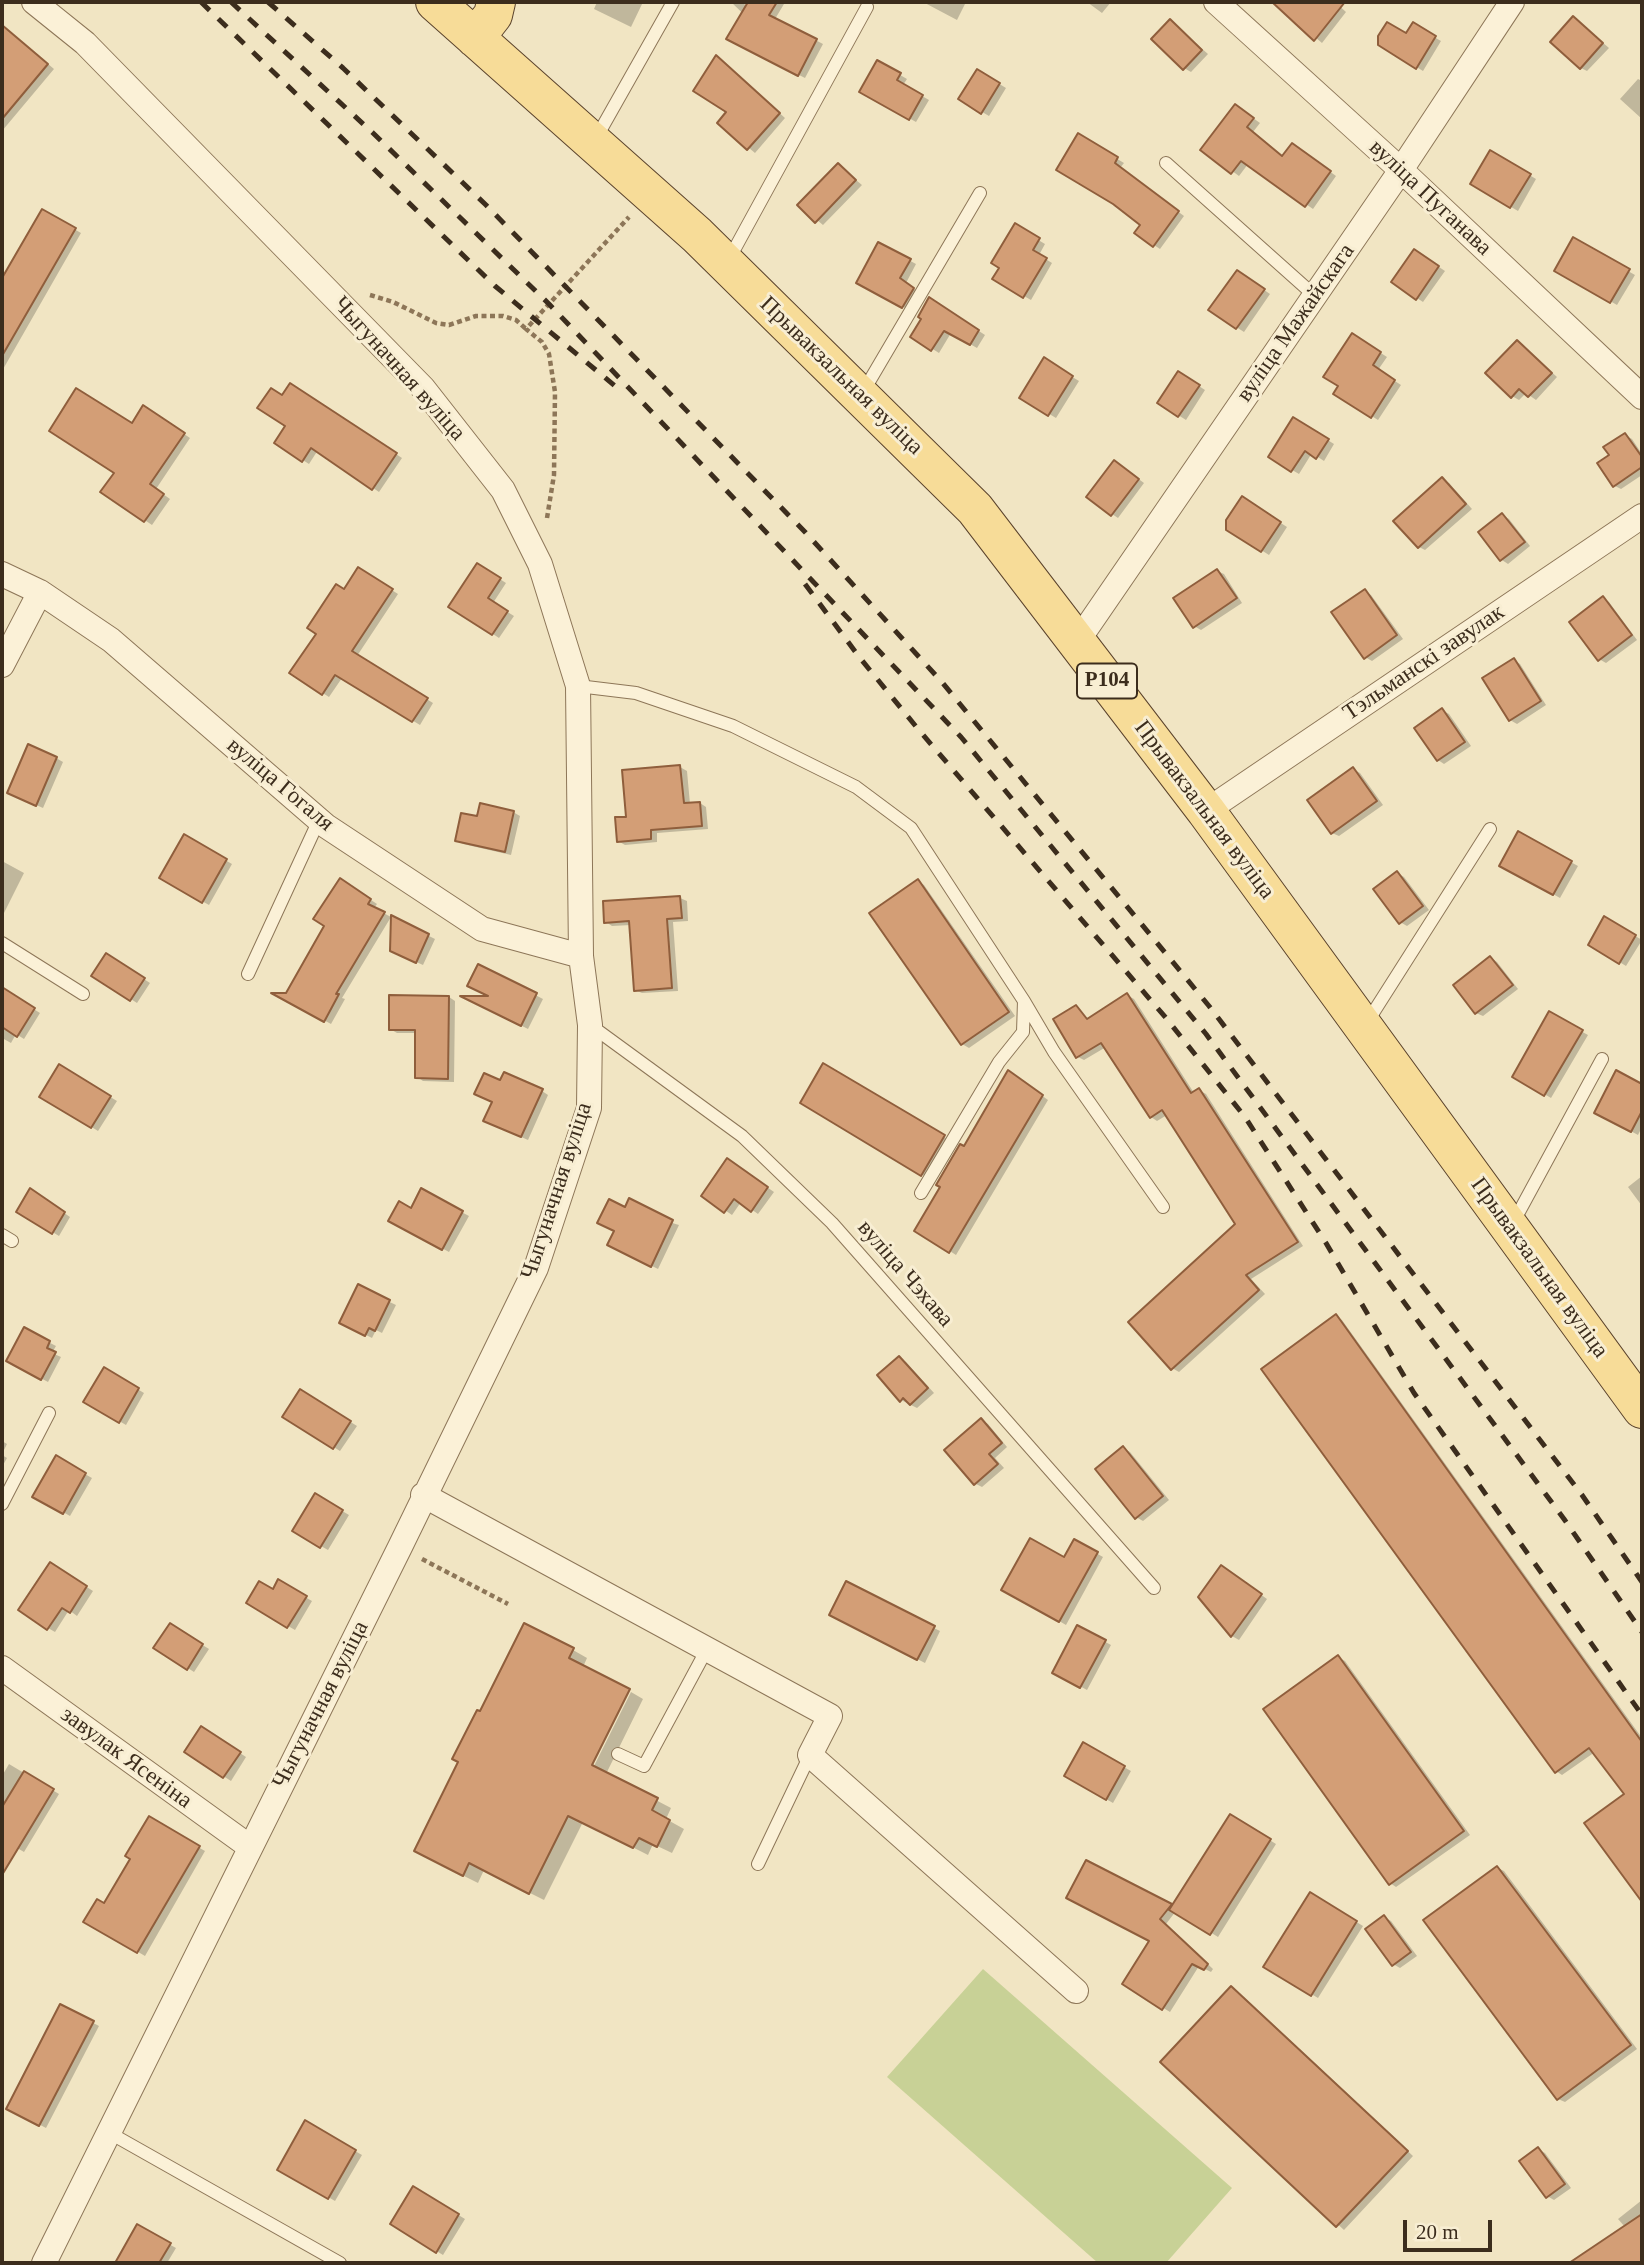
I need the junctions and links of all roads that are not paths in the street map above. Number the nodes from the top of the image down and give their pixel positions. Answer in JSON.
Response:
{"nodes":[{"id":1,"x":34,"y":2,"type":"edge"},
{"id":2,"x":435,"y":2,"type":"edge"},
{"id":3,"x":496,"y":2,"type":"edge"},
{"id":4,"x":673,"y":2,"type":"edge"},
{"id":5,"x":1216,"y":2,"type":"edge"},
{"id":6,"x":1512,"y":2,"type":"edge"},
{"id":7,"x":867,"y":7,"type":"dead end"},
{"id":8,"x":475,"y":38,"type":"junction"},
{"id":9,"x":593,"y":143,"type":"junction"},
{"id":10,"x":1166,"y":163,"type":"dead end"},
{"id":11,"x":1402,"y":170,"type":"junction"},
{"id":12,"x":980,"y":193,"type":"dead end"},
{"id":13,"x":726,"y":264,"type":"junction"},
{"id":14,"x":1315,"y":296,"type":"junction"},
{"id":15,"x":861,"y":395,"type":"junction"},
{"id":16,"x":1642,"y":397,"type":"edge"},
{"id":17,"x":1642,"y":516,"type":"edge"},
{"id":18,"x":2,"y":574,"type":"edge"},
{"id":19,"x":40,"y":593,"type":"junction"},
{"id":20,"x":1077,"y":642,"type":"junction"},
{"id":21,"x":2,"y":665,"type":"edge"},
{"id":22,"x":578,"y":686,"type":"junction"},
{"id":23,"x":1206,"y":811,"type":"junction"},
{"id":24,"x":319,"y":820,"type":"junction"},
{"id":25,"x":1490,"y":829,"type":"dead end"},
{"id":26,"x":2,"y":943,"type":"edge"},
{"id":27,"x":580,"y":956,"type":"junction"},
{"id":28,"x":248,"y":974,"type":"dead end"},
{"id":29,"x":83,"y":994,"type":"dead end"},
{"id":30,"x":1024,"y":1001,"type":"junction"},
{"id":31,"x":590,"y":1025,"type":"junction"},
{"id":32,"x":1364,"y":1027,"type":"junction"},
{"id":33,"x":1602,"y":1059,"type":"dead end"},
{"id":34,"x":921,"y":1193,"type":"dead end"},
{"id":35,"x":1163,"y":1208,"type":"dead end"},
{"id":36,"x":1509,"y":1230,"type":"junction"},
{"id":37,"x":1642,"y":1409,"type":"edge"},
{"id":38,"x":49,"y":1413,"type":"dead end"},
{"id":39,"x":424,"y":1495,"type":"junction"},
{"id":40,"x":2,"y":1504,"type":"edge"},
{"id":41,"x":1154,"y":1588,"type":"dead end"},
{"id":42,"x":706,"y":1648,"type":"junction"},
{"id":43,"x":2,"y":1668,"type":"edge"},
{"id":44,"x":618,"y":1754,"type":"dead end"},
{"id":45,"x":810,"y":1755,"type":"junction"},
{"id":46,"x":250,"y":1847,"type":"junction"},
{"id":47,"x":758,"y":1864,"type":"dead end"},
{"id":48,"x":1076,"y":1991,"type":"dead end"},
{"id":49,"x":108,"y":2132,"type":"junction"},
{"id":50,"x":44,"y":2263,"type":"edge"},
{"id":51,"x":340,"y":2263,"type":"edge"}],
"edges":[{"from":1,"to":22,"type":"street","name":"Чыгуначная вуліца"},
{"from":2,"to":8,"type":"main road","name":"Прывакзальная вуліца","number":"Р104"},
{"from":3,"to":8,"type":"main road"},
{"from":4,"to":9,"type":"lane"},
{"from":5,"to":11,"type":"street","name":"вуліца Пуганава"},
{"from":6,"to":11,"type":"street","name":"вуліца Мажайскага"},
{"from":7,"to":13,"type":"lane"},
{"from":8,"to":9,"type":"main road","name":"Прывакзальная вуліца","number":"Р104"},
{"from":9,"to":13,"type":"main road","name":"Прывакзальная вуліца","number":"Р104"},
{"from":10,"to":14,"type":"lane"},
{"from":11,"to":14,"type":"street","name":"вуліца Мажайскага"},
{"from":11,"to":16,"type":"street","name":"вуліца Пуганава"},
{"from":12,"to":15,"type":"lane"},
{"from":13,"to":15,"type":"main road","name":"Прывакзальная вуліца","number":"Р104"},
{"from":14,"to":20,"type":"street","name":"вуліца Мажайскага"},
{"from":15,"to":20,"type":"main road","name":"Прывакзальная вуліца","number":"Р104"},
{"from":17,"to":23,"type":"street","name":"Тэльманскі завулак"},
{"from":18,"to":19,"type":"street","name":"вуліца Гогаля"},
{"from":19,"to":21,"type":"street"},
{"from":19,"to":24,"type":"street","name":"вуліца Гогаля"},
{"from":20,"to":23,"type":"main road","name":"Прывакзальная вуліца","number":"Р104"},
{"from":22,"to":27,"type":"street","name":"Чыгуначная вуліца"},
{"from":22,"to":30,"type":"lane"},
{"from":23,"to":32,"type":"main road","name":"Прывакзальная вуліца","number":"Р104"},
{"from":24,"to":27,"type":"street","name":"вуліца Гогаля"},
{"from":24,"to":28,"type":"lane"},
{"from":25,"to":32,"type":"lane"},
{"from":26,"to":29,"type":"lane"},
{"from":27,"to":31,"type":"street","name":"Чыгуначная вуліца"},
{"from":30,"to":34,"type":"lane"},
{"from":30,"to":35,"type":"lane"},
{"from":31,"to":39,"type":"street","name":"Чыгуначная вуліца"},
{"from":31,"to":41,"type":"lane","name":"вуліца Чэхава"},
{"from":32,"to":36,"type":"main road","name":"Прывакзальная вуліца","number":"Р104"},
{"from":33,"to":36,"type":"lane"},
{"from":36,"to":37,"type":"main road","name":"Прывакзальная вуліца","number":"Р104"},
{"from":38,"to":40,"type":"lane"},
{"from":39,"to":42,"type":"street"},
{"from":39,"to":46,"type":"street","name":"Чыгуначная вуліца"},
{"from":42,"to":44,"type":"lane"},
{"from":42,"to":45,"type":"street"},
{"from":43,"to":46,"type":"street","name":"завулак Ясеніна"},
{"from":45,"to":47,"type":"lane"},
{"from":45,"to":48,"type":"street"},
{"from":46,"to":49,"type":"street","name":"Чыгуначная вуліца"},
{"from":49,"to":50,"type":"street","name":"Чыгуначная вуліца"},
{"from":49,"to":51,"type":"lane"}]}
